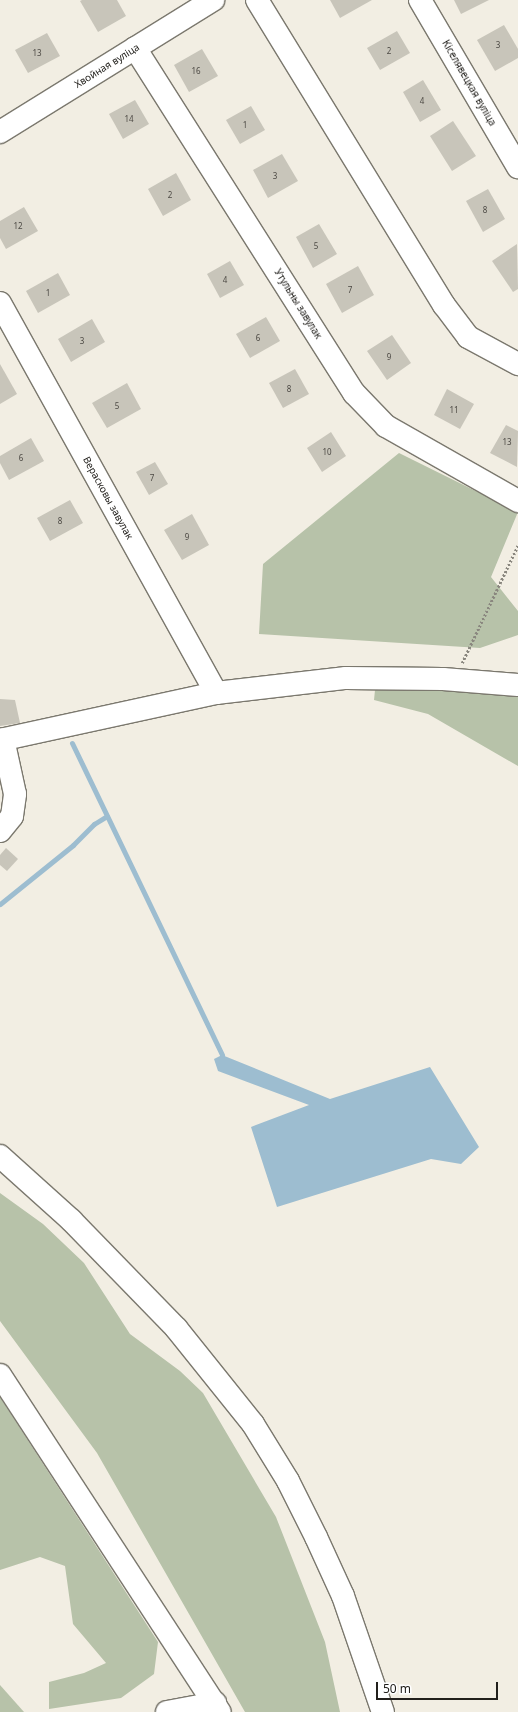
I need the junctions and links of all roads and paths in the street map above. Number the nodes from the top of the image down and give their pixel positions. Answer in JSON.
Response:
{"nodes":[{"id":1,"x":213,"y":0,"type":"edge"},
{"id":2,"x":257,"y":0,"type":"edge"},
{"id":3,"x":420,"y":0,"type":"edge"},
{"id":4,"x":135,"y":48,"type":"junction"},
{"id":5,"x":0,"y":132,"type":"edge"},
{"id":6,"x":518,"y":167,"type":"edge"},
{"id":7,"x":0,"y":303,"type":"edge"},
{"id":8,"x":518,"y":364,"type":"edge"},
{"id":9,"x":518,"y":501,"type":"edge"},
{"id":10,"x":518,"y":545,"type":"edge"},
{"id":11,"x":454,"y":680,"type":"junction"},
{"id":12,"x":518,"y":685,"type":"edge"},
{"id":13,"x":216,"y":693,"type":"junction"},
{"id":14,"x":1,"y":739,"type":"edge"},
{"id":15,"x":0,"y":831,"type":"edge"},
{"id":16,"x":0,"y":1156,"type":"edge"},
{"id":17,"x":0,"y":1375,"type":"edge"},
{"id":18,"x":218,"y":1708,"type":"edge"},
{"id":19,"x":167,"y":1712,"type":"edge"},
{"id":20,"x":383,"y":1712,"type":"edge"}],
"edges":[{"from":1,"to":4,"type":"main road","name":"Хвойная вуліца"},
{"from":2,"to":8,"type":"main road"},
{"from":3,"to":6,"type":"main road","name":"Кіселявецкая вуліца"},
{"from":4,"to":5,"type":"main road","name":"Хвойная вуліца"},
{"from":4,"to":9,"type":"main road","name":"Утульны завулак"},
{"from":7,"to":13,"type":"main road","name":"Верасковы завулак"},
{"from":10,"to":11,"type":"path"},
{"from":11,"to":12,"type":"main road"},
{"from":11,"to":13,"type":"main road"},
{"from":13,"to":14,"type":"main road"},
{"from":14,"to":15,"type":"main road"},
{"from":16,"to":20,"type":"main road"},
{"from":17,"to":18,"type":"main road"},
{"from":18,"to":19,"type":"main road"}]}
